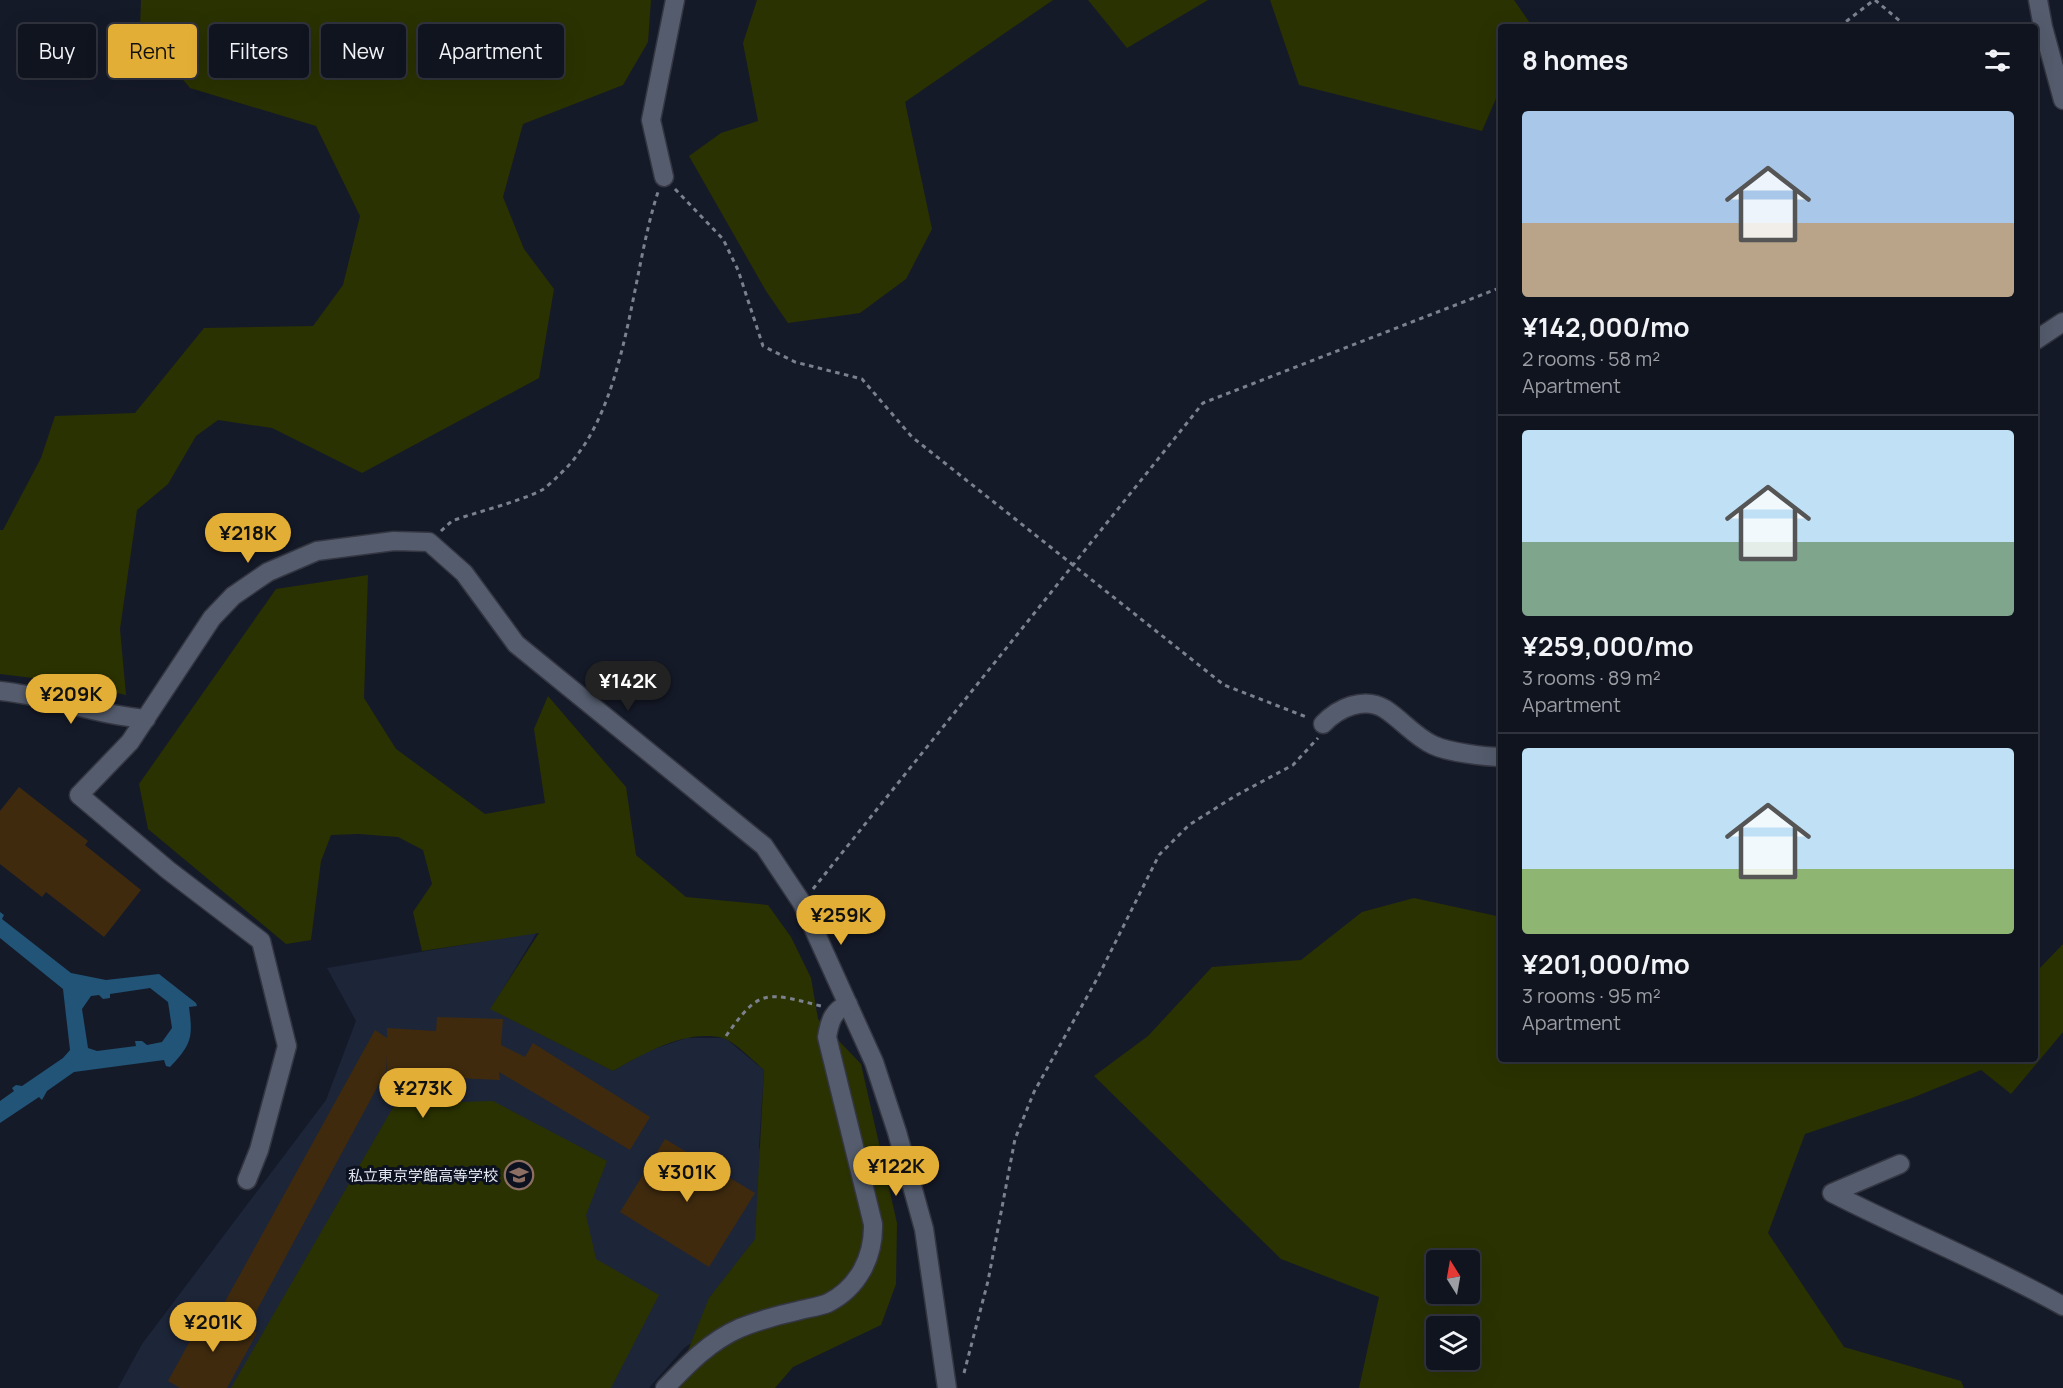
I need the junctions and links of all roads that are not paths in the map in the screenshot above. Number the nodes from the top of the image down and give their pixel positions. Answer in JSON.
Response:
{"nodes":[{"id":1,"x":675,"y":0,"type":"edge"},
{"id":2,"x":2038,"y":0,"type":"edge"},
{"id":3,"x":2063,"y":100,"type":"edge"},
{"id":4,"x":664,"y":177,"type":"road end"},
{"id":5,"x":2063,"y":322,"type":"edge"},
{"id":6,"x":2038,"y":339,"type":"edge"},
{"id":7,"x":0,"y":691,"type":"edge"},
{"id":8,"x":146,"y":719,"type":"junction"},
{"id":9,"x":1323,"y":724,"type":"road end"},
{"id":10,"x":1498,"y":756,"type":"edge"},
{"id":11,"x":843,"y":1007,"type":"junction"},
{"id":12,"x":1900,"y":1164,"type":"dead end"},
{"id":13,"x":246,"y":1180,"type":"dead end"},
{"id":14,"x":2063,"y":1306,"type":"edge"},
{"id":15,"x":665,"y":1388,"type":"edge"},
{"id":16,"x":947,"y":1388,"type":"edge"}],
"edges":[{"from":1,"to":4,"type":"street"},
{"from":2,"to":3,"type":"street"},
{"from":5,"to":6,"type":"street"},
{"from":7,"to":8,"type":"street"},
{"from":8,"to":11,"type":"street"},
{"from":8,"to":13,"type":"street"},
{"from":9,"to":10,"type":"street"},
{"from":11,"to":15,"type":"street"},
{"from":11,"to":16,"type":"street"},
{"from":12,"to":14,"type":"street"}]}
